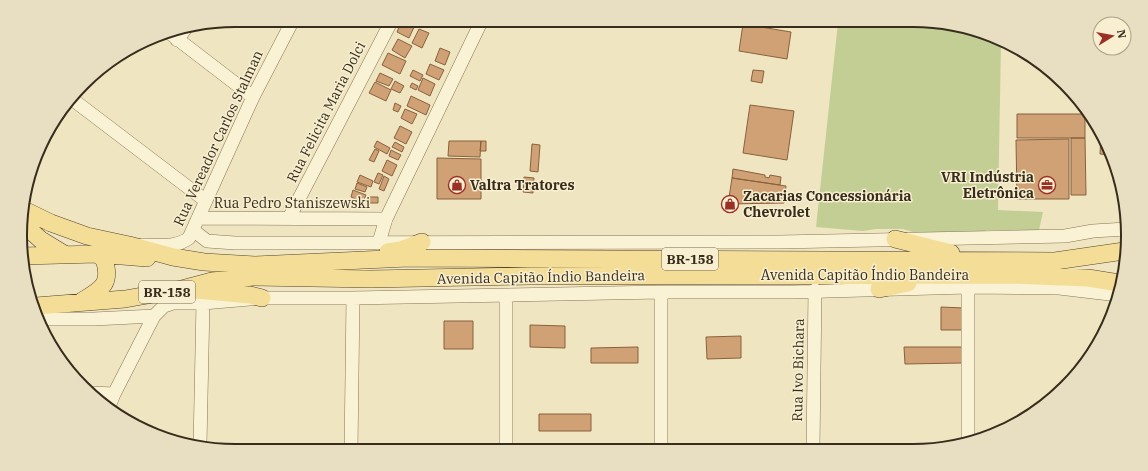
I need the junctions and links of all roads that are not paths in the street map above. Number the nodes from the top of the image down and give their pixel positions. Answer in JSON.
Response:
{"nodes":[{"id":1,"x":289,"y":27,"type":"edge"},
{"id":2,"x":388,"y":27,"type":"edge"},
{"id":3,"x":479,"y":27,"type":"edge"},
{"id":4,"x":174,"y":36,"type":"edge"},
{"id":5,"x":253,"y":97,"type":"junction"},
{"id":6,"x":76,"y":102,"type":"edge"},
{"id":7,"x":206,"y":201,"type":"junction"},
{"id":8,"x":28,"y":212,"type":"edge"},
{"id":9,"x":198,"y":218,"type":"junction"},
{"id":10,"x":289,"y":218,"type":"junction"},
{"id":11,"x":386,"y":219,"type":"junction"},
{"id":12,"x":27,"y":227,"type":"edge"},
{"id":13,"x":1121,"y":229,"type":"edge"},
{"id":14,"x":193,"y":230,"type":"junction"},
{"id":15,"x":894,"y":239,"type":"junction"},
{"id":16,"x":379,"y":242,"type":"junction"},
{"id":17,"x":422,"y":242,"type":"junction"},
{"id":18,"x":130,"y":245,"type":"junction"},
{"id":19,"x":1121,"y":251,"type":"edge"},
{"id":20,"x":64,"y":254,"type":"junction"},
{"id":21,"x":97,"y":254,"type":"junction"},
{"id":22,"x":28,"y":256,"type":"edge"},
{"id":23,"x":173,"y":257,"type":"junction"},
{"id":24,"x":982,"y":260,"type":"junction"},
{"id":25,"x":335,"y":261,"type":"junction"},
{"id":26,"x":254,"y":271,"type":"junction"},
{"id":27,"x":942,"y":275,"type":"junction"},
{"id":28,"x":1115,"y":283,"type":"edge"},
{"id":29,"x":968,"y":287,"type":"junction"},
{"id":30,"x":182,"y":289,"type":"junction"},
{"id":31,"x":879,"y":289,"type":"junction"},
{"id":32,"x":815,"y":290,"type":"junction"},
{"id":33,"x":661,"y":292,"type":"junction"},
{"id":34,"x":1112,"y":294,"type":"edge"},
{"id":35,"x":506,"y":296,"type":"junction"},
{"id":36,"x":262,"y":298,"type":"junction"},
{"id":37,"x":353,"y":298,"type":"junction"},
{"id":38,"x":81,"y":302,"type":"junction"},
{"id":39,"x":203,"y":303,"type":"junction"},
{"id":40,"x":40,"y":309,"type":"edge"},
{"id":41,"x":41,"y":309,"type":"edge"},
{"id":42,"x":154,"y":316,"type":"junction"},
{"id":43,"x":100,"y":393,"type":"edge"},
{"id":44,"x":114,"y":394,"type":"junction"},
{"id":45,"x":111,"y":402,"type":"edge"},
{"id":46,"x":968,"y":436,"type":"edge"},
{"id":47,"x":200,"y":441,"type":"edge"},
{"id":48,"x":351,"y":444,"type":"edge"},
{"id":49,"x":506,"y":444,"type":"edge"},
{"id":50,"x":661,"y":444,"type":"edge"},
{"id":51,"x":813,"y":444,"type":"edge"}],
"edges":[{"from":1,"to":5,"type":"street","name":"Rua Vereador Carlos Stalman"},
{"from":2,"to":10,"type":"street","name":"Rua Felicita Maria Dolci"},
{"from":3,"to":11,"type":"street"},
{"from":4,"to":5,"type":"street"},
{"from":5,"to":7,"type":"street","name":"Rua Vereador Carlos Stalman"},
{"from":6,"to":7,"type":"street"},
{"from":7,"to":9,"type":"street","name":"Rua Vereador Carlos Stalman"},
{"from":8,"to":18,"type":"main road"},
{"from":9,"to":10,"type":"street","name":"Rua Pedro Staniszewski"},
{"from":9,"to":14,"type":"street","name":"Rua Vereador Carlos Stalman"},
{"from":10,"to":11,"type":"street","name":"Rua Pedro Staniszewski"},
{"from":11,"to":16,"type":"street"},
{"from":12,"to":20,"type":"main road"},
{"from":13,"to":15,"type":"street"},
{"from":14,"to":16,"type":"street"},
{"from":14,"to":18,"type":"street","name":"Rua Vereador Carlos Stalman"},
{"from":15,"to":17,"type":"street"},
{"from":15,"to":24,"type":"main road"},
{"from":16,"to":17,"type":"street"},
{"from":17,"to":25,"type":"main road"},
{"from":18,"to":23,"type":"main road"},
{"from":19,"to":24,"type":"main road","name":"Avenida Capitão Índio Bandeira","number":"BR-158"},
{"from":20,"to":21,"type":"main road"},
{"from":20,"to":22,"type":"main road"},
{"from":21,"to":23,"type":"main road"},
{"from":21,"to":38,"type":"main road"},
{"from":23,"to":26,"type":"main road","number":"BR-158"},
{"from":24,"to":25,"type":"main road","name":"Avenida Capitão Índio Bandeira","number":"BR-158"},
{"from":25,"to":26,"type":"main road","name":"Avenida Capitão Índio Bandeira","number":"BR-158"},
{"from":26,"to":27,"type":"main road","name":"Avenida Capitão Índio Bandeira"},
{"from":26,"to":30,"type":"main road","name":"Avenida Capitão Índio Bandeira","number":"BR-158"},
{"from":27,"to":28,"type":"main road","name":"Avenida Capitão Índio Bandeira"},
{"from":27,"to":31,"type":"main road"},
{"from":29,"to":31,"type":"street"},
{"from":29,"to":34,"type":"street"},
{"from":29,"to":46,"type":"street"},
{"from":30,"to":36,"type":"main road"},
{"from":30,"to":38,"type":"main road","name":"Avenida Capitão Índio Bandeira","number":"BR-158"},
{"from":31,"to":32,"type":"street"},
{"from":32,"to":33,"type":"street"},
{"from":32,"to":51,"type":"street","name":"Rua Ivo Bichara"},
{"from":33,"to":35,"type":"street"},
{"from":33,"to":50,"type":"street"},
{"from":35,"to":37,"type":"street"},
{"from":35,"to":49,"type":"street"},
{"from":36,"to":37,"type":"street"},
{"from":36,"to":39,"type":"street"},
{"from":37,"to":48,"type":"street"},
{"from":38,"to":40,"type":"main road","name":"Avenida Capitão Índio Bandeira","number":"BR-158"},
{"from":39,"to":42,"type":"street"},
{"from":39,"to":47,"type":"street"},
{"from":41,"to":42,"type":"street"},
{"from":42,"to":44,"type":"street"},
{"from":43,"to":44,"type":"street"},
{"from":44,"to":45,"type":"street"}]}
